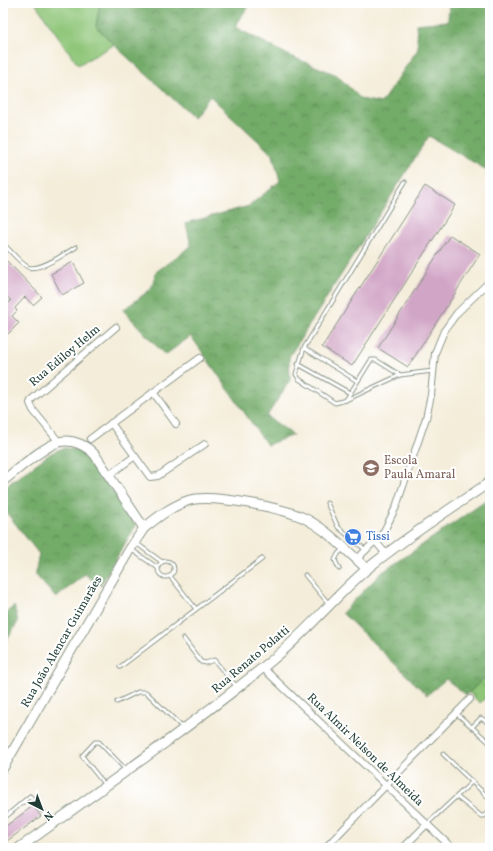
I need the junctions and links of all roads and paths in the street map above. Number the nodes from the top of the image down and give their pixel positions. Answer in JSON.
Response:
{"nodes":[{"id":1,"x":185,"y":3,"type":"edge"},
{"id":2,"x":194,"y":3,"type":"edge"},
{"id":3,"x":405,"y":182,"type":"dead end"},
{"id":4,"x":4,"y":246,"type":"edge"},
{"id":5,"x":76,"y":248,"type":"dead end"},
{"id":6,"x":490,"y":281,"type":"edge"},
{"id":7,"x":116,"y":327,"type":"dead end"},
{"id":8,"x":304,"y":348,"type":"junction"},
{"id":9,"x":200,"y":358,"type":"dead end"},
{"id":10,"x":298,"y":364,"type":"junction"},
{"id":11,"x":433,"y":371,"type":"junction"},
{"id":12,"x":400,"y":375,"type":"junction"},
{"id":13,"x":357,"y":381,"type":"junction"},
{"id":14,"x":153,"y":392,"type":"junction"},
{"id":15,"x":350,"y":393,"type":"junction"},
{"id":16,"x":346,"y":400,"type":"junction"},
{"id":17,"x":111,"y":423,"type":"junction"},
{"id":18,"x":176,"y":424,"type":"dead end"},
{"id":19,"x":90,"y":439,"type":"dead end"},
{"id":20,"x":59,"y":442,"type":"junction"},
{"id":21,"x":205,"y":444,"type":"dead end"},
{"id":22,"x":135,"y":456,"type":"junction"},
{"id":23,"x":109,"y":475,"type":"junction"},
{"id":24,"x":3,"y":481,"type":"edge"},
{"id":25,"x":490,"y":482,"type":"edge"},
{"id":26,"x":327,"y":503,"type":"dead end"},
{"id":27,"x":338,"y":527,"type":"junction"},
{"id":28,"x":144,"y":528,"type":"junction"},
{"id":29,"x":328,"y":535,"type":"junction"},
{"id":30,"x":376,"y":542,"type":"junction"},
{"id":31,"x":132,"y":545,"type":"junction"},
{"id":32,"x":344,"y":548,"type":"junction"},
{"id":33,"x":367,"y":551,"type":"junction"},
{"id":34,"x":386,"y":554,"type":"junction"},
{"id":35,"x":262,"y":559,"type":"dead end"},
{"id":36,"x":357,"y":559,"type":"junction"},
{"id":37,"x":162,"y":562,"type":"junction"},
{"id":38,"x":158,"y":568,"type":"junction"},
{"id":39,"x":339,"y":568,"type":"dead end"},
{"id":40,"x":367,"y":569,"type":"junction"},
{"id":41,"x":305,"y":575,"type":"dead end"},
{"id":42,"x":170,"y":576,"type":"junction"},
{"id":43,"x":329,"y":604,"type":"junction"},
{"id":44,"x":196,"y":609,"type":"junction"},
{"id":45,"x":183,"y":638,"type":"dead end"},
{"id":46,"x":120,"y":667,"type":"dead end"},
{"id":47,"x":263,"y":668,"type":"junction"},
{"id":48,"x":237,"y":688,"type":"junction"},
{"id":49,"x":470,"y":699,"type":"dead end"},
{"id":50,"x":117,"y":702,"type":"dead end"},
{"id":51,"x":456,"y":714,"type":"junction"},
{"id":52,"x":490,"y":724,"type":"edge"},
{"id":53,"x":472,"y":727,"type":"junction"},
{"id":54,"x":184,"y":730,"type":"junction"},
{"id":55,"x":490,"y":743,"type":"edge"},
{"id":56,"x":443,"y":754,"type":"dead end"},
{"id":57,"x":3,"y":768,"type":"edge"},
{"id":58,"x":127,"y":771,"type":"junction"},
{"id":59,"x":472,"y":782,"type":"junction"},
{"id":60,"x":386,"y":785,"type":"junction"},
{"id":61,"x":106,"y":786,"type":"junction"},
{"id":62,"x":457,"y":797,"type":"junction"},
{"id":63,"x":490,"y":799,"type":"edge"},
{"id":64,"x":490,"y":812,"type":"edge"},
{"id":65,"x":3,"y":819,"type":"edge"},
{"id":66,"x":54,"y":824,"type":"junction"},
{"id":67,"x":427,"y":824,"type":"junction"},
{"id":68,"x":20,"y":848,"type":"edge"},
{"id":69,"x":325,"y":848,"type":"edge"},
{"id":70,"x":403,"y":848,"type":"edge"},
{"id":71,"x":452,"y":848,"type":"edge"}],
"edges":[{"from":1,"to":2,"type":"path"},
{"from":3,"to":8,"type":"lane"},
{"from":4,"to":5,"type":"lane"},
{"from":6,"to":11,"type":"street"},
{"from":7,"to":20,"type":"street","name":"Rua Ediloy Helm"},
{"from":8,"to":10,"type":"lane"},
{"from":8,"to":13,"type":"lane"},
{"from":9,"to":14,"type":"street"},
{"from":10,"to":15,"type":"lane"},
{"from":10,"to":16,"type":"lane"},
{"from":11,"to":12,"type":"lane"},
{"from":11,"to":30,"type":"street"},
{"from":12,"to":13,"type":"lane"},
{"from":12,"to":16,"type":"lane"},
{"from":13,"to":15,"type":"lane"},
{"from":14,"to":17,"type":"street"},
{"from":14,"to":18,"type":"street"},
{"from":15,"to":16,"type":"lane"},
{"from":17,"to":19,"type":"street"},
{"from":17,"to":22,"type":"street"},
{"from":20,"to":23,"type":"main road"},
{"from":20,"to":24,"type":"main road"},
{"from":21,"to":22,"type":"street"},
{"from":22,"to":23,"type":"street"},
{"from":23,"to":28,"type":"main road"},
{"from":25,"to":34,"type":"main road","name":"Rua Renato Polatti"},
{"from":26,"to":27,"type":"lane"},
{"from":27,"to":29,"type":"lane"},
{"from":27,"to":33,"type":"lane"},
{"from":28,"to":29,"type":"main road","name":"Rua João Alencar Guimarães"},
{"from":28,"to":31,"type":"main road","name":"Rua João Alencar Guimarães"},
{"from":29,"to":32,"type":"main road","name":"Rua João Alencar Guimarães"},
{"from":30,"to":33,"type":"street"},
{"from":30,"to":34,"type":"street"},
{"from":31,"to":37,"type":"lane"},
{"from":31,"to":38,"type":"lane"},
{"from":31,"to":57,"type":"main road","name":"Rua João Alencar Guimarães"},
{"from":32,"to":36,"type":"main road","name":"Rua João Alencar Guimarães"},
{"from":32,"to":39,"type":"lane"},
{"from":33,"to":36,"type":"street"},
{"from":34,"to":40,"type":"main road","name":"Rua Renato Polatti"},
{"from":35,"to":44,"type":"lane"},
{"from":36,"to":40,"type":"main road","name":"Rua João Alencar Guimarães"},
{"from":37,"to":38,"type":"lane"},
{"from":37,"to":42,"type":"lane"},
{"from":38,"to":42,"type":"lane"},
{"from":40,"to":43,"type":"main road","name":"Rua Renato Polatti"},
{"from":41,"to":43,"type":"lane"},
{"from":42,"to":44,"type":"lane"},
{"from":43,"to":47,"type":"main road","name":"Rua Renato Polatti"},
{"from":44,"to":46,"type":"lane"},
{"from":45,"to":48,"type":"lane"},
{"from":47,"to":48,"type":"main road","name":"Rua Renato Polatti"},
{"from":47,"to":60,"type":"street","name":"Rua Almir Nelson de Almeida"},
{"from":48,"to":54,"type":"main road","name":"Rua Renato Polatti"},
{"from":49,"to":51,"type":"street"},
{"from":50,"to":54,"type":"lane"},
{"from":51,"to":53,"type":"lane"},
{"from":51,"to":60,"type":"street"},
{"from":52,"to":53,"type":"lane"},
{"from":53,"to":55,"type":"lane"},
{"from":54,"to":58,"type":"main road","name":"Rua Renato Polatti"},
{"from":56,"to":59,"type":"lane"},
{"from":58,"to":61,"type":"main road","name":"Rua Renato Polatti"},
{"from":58,"to":61,"type":"lane"},
{"from":59,"to":62,"type":"lane"},
{"from":59,"to":63,"type":"lane"},
{"from":60,"to":67,"type":"street","name":"Rua Almir Nelson de Almeida"},
{"from":60,"to":69,"type":"street"},
{"from":61,"to":66,"type":"main road","name":"Rua Renato Polatti"},
{"from":62,"to":64,"type":"lane"},
{"from":62,"to":67,"type":"lane"},
{"from":65,"to":66,"type":"lane"},
{"from":66,"to":68,"type":"main road","name":"Rua Renato Polatti"},
{"from":67,"to":70,"type":"street"},
{"from":67,"to":71,"type":"street","name":"Rua Almir Nelson de Almeida"}]}
